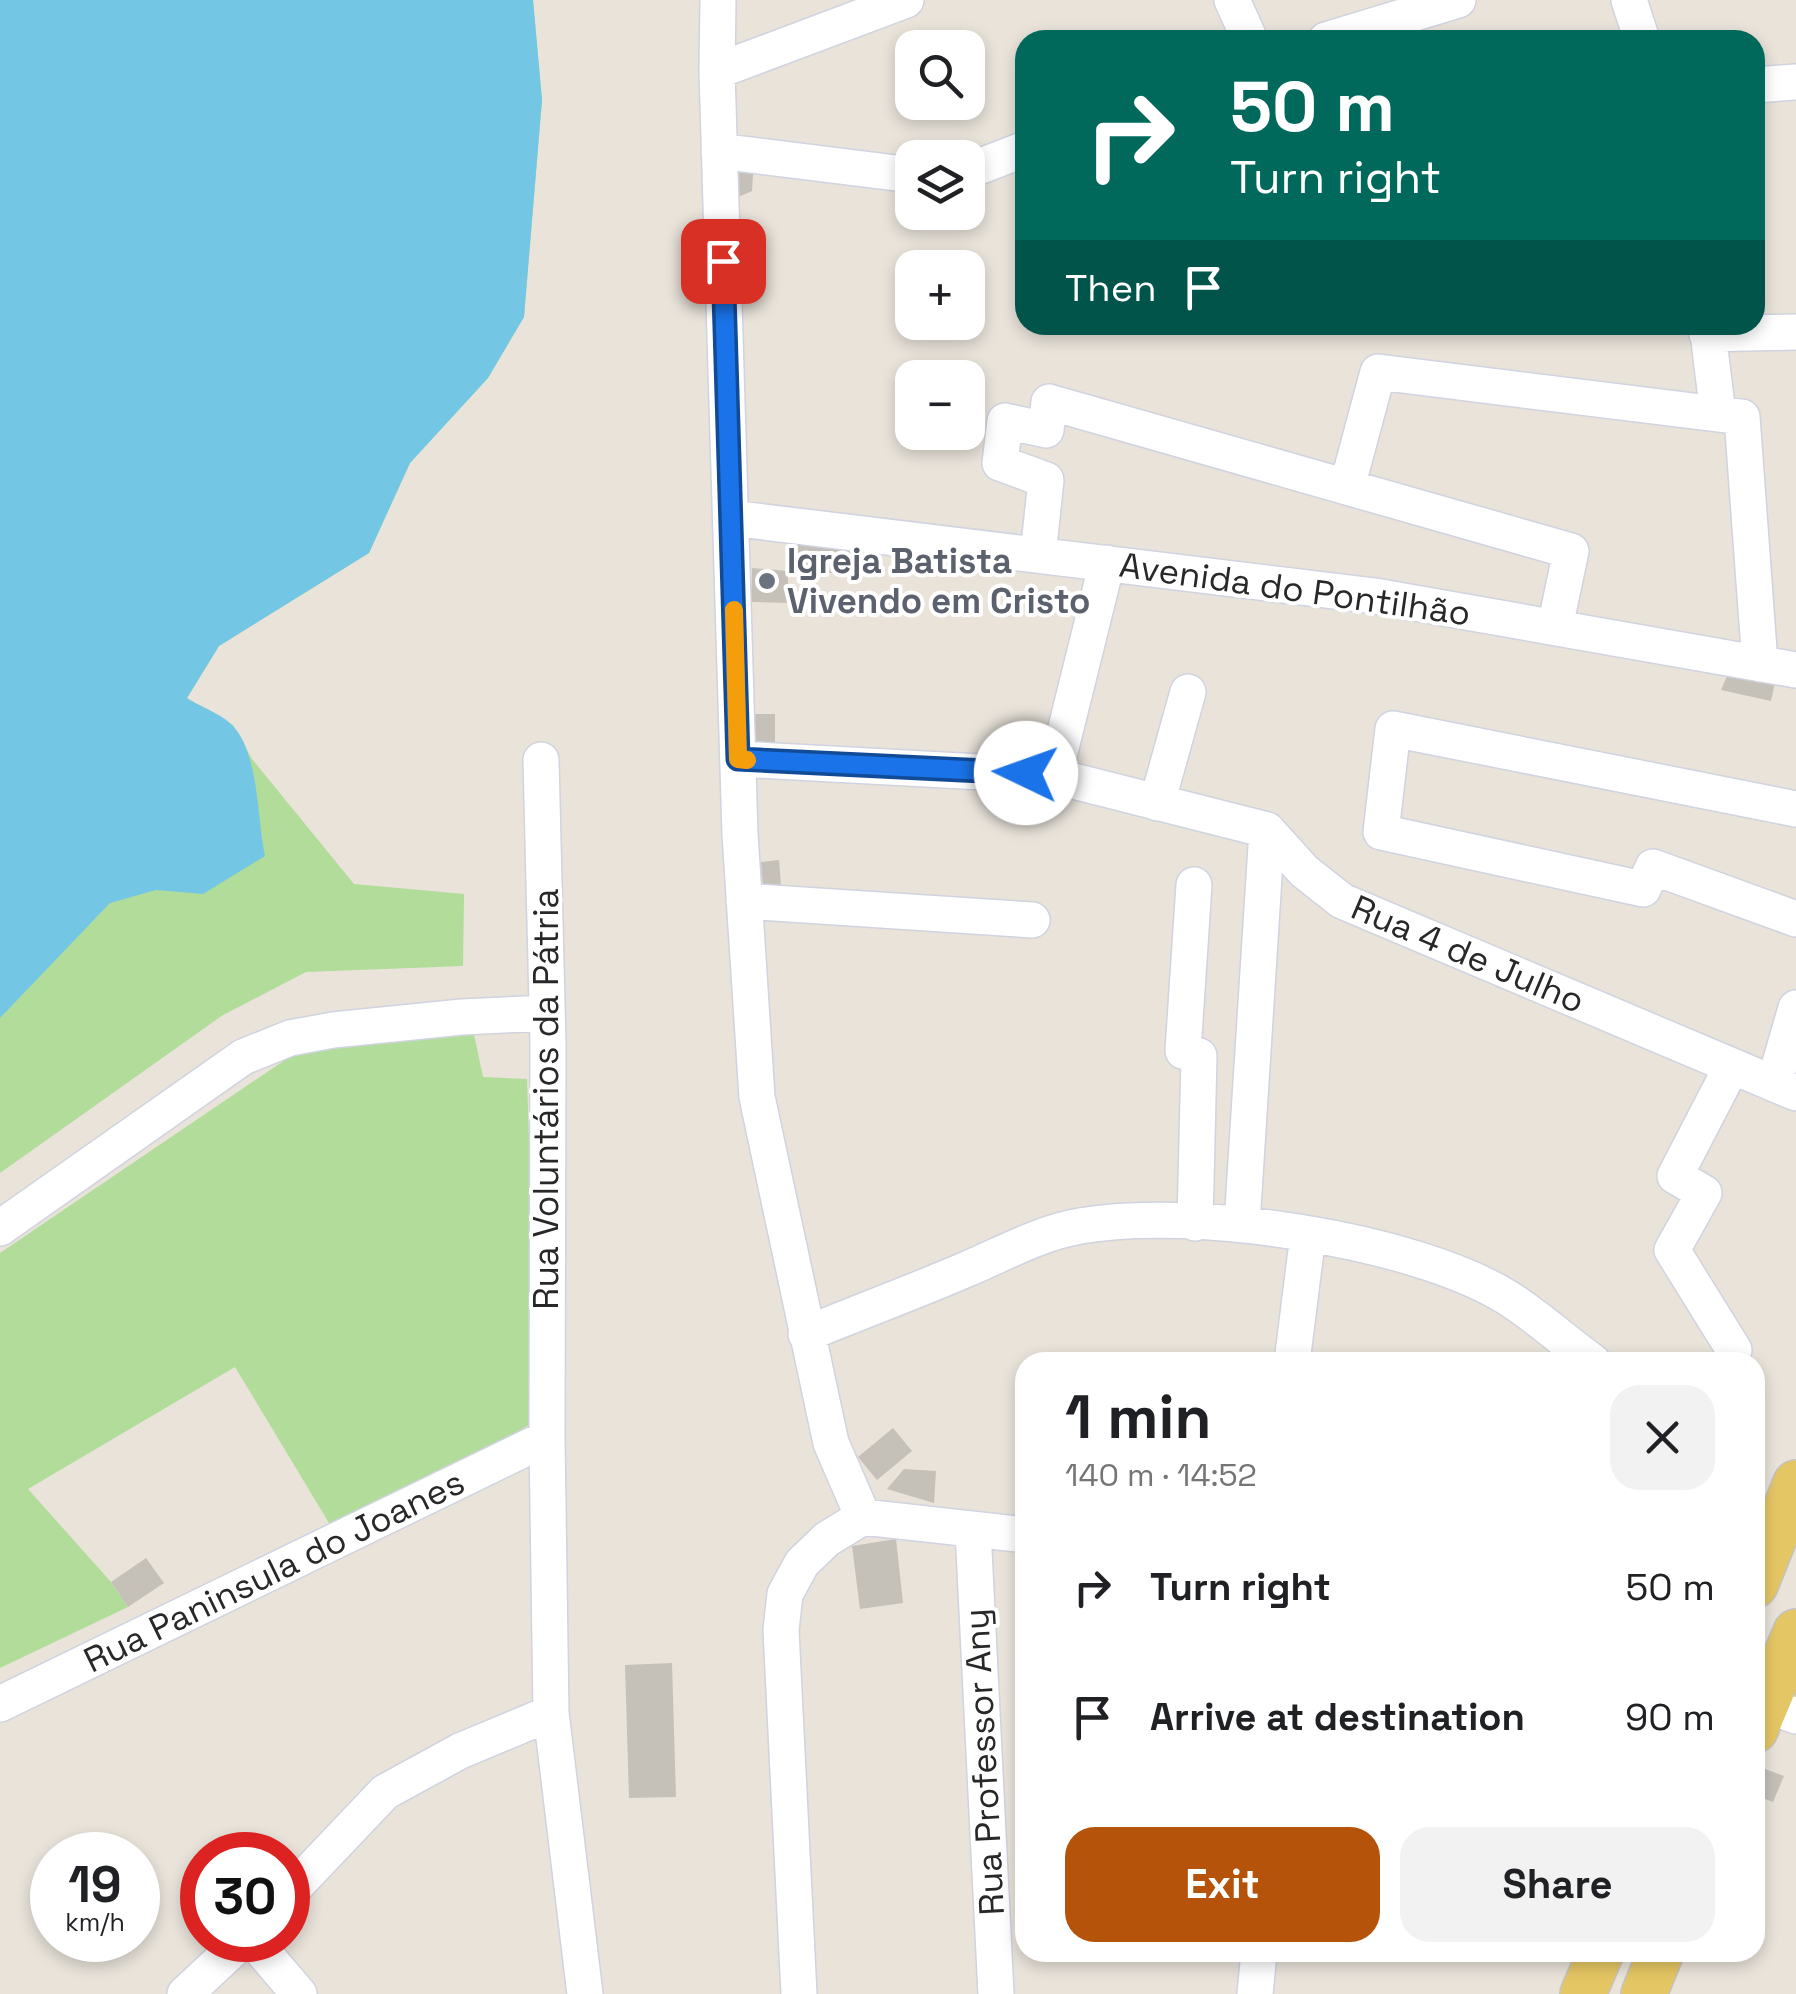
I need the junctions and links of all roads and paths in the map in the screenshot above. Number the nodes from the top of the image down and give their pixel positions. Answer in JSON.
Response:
{"nodes":[{"id":1,"x":718,"y":0,"type":"edge"},
{"id":2,"x":906,"y":0,"type":"edge"},
{"id":3,"x":1232,"y":0,"type":"edge"},
{"id":4,"x":1458,"y":0,"type":"edge"},
{"id":5,"x":1629,"y":0,"type":"edge"},
{"id":6,"x":1246,"y":30,"type":"edge"},
{"id":7,"x":1359,"y":30,"type":"edge"},
{"id":8,"x":1639,"y":30,"type":"edge"},
{"id":9,"x":717,"y":71,"type":"junction"},
{"id":10,"x":1796,"y":82,"type":"edge"},
{"id":11,"x":1765,"y":84,"type":"edge"},
{"id":12,"x":719,"y":151,"type":"junction"},
{"id":13,"x":1015,"y":153,"type":"edge"},
{"id":14,"x":985,"y":164,"type":"edge"},
{"id":15,"x":895,"y":173,"type":"edge"},
{"id":16,"x":1765,"y":331,"type":"edge"},
{"id":17,"x":1796,"y":332,"type":"edge"},
{"id":18,"x":1708,"y":335,"type":"edge"},
{"id":19,"x":1730,"y":416,"type":"junction"},
{"id":20,"x":1347,"y":487,"type":"junction"},
{"id":21,"x":732,"y":518,"type":"junction"},
{"id":22,"x":1038,"y":554,"type":"junction"},
{"id":23,"x":1107,"y":563,"type":"junction"},
{"id":24,"x":1555,"y":627,"type":"junction"},
{"id":25,"x":1760,"y":664,"type":"junction"},
{"id":26,"x":1796,"y":670,"type":"edge"},
{"id":27,"x":1188,"y":692,"type":"dead end"},
{"id":28,"x":738,"y":759,"type":"junction"},
{"id":29,"x":541,"y":760,"type":"dead end"},
{"id":30,"x":1054,"y":776,"type":"junction"},
{"id":31,"x":1158,"y":802,"type":"junction"},
{"id":32,"x":1796,"y":809,"type":"edge"},
{"id":33,"x":1267,"y":830,"type":"junction"},
{"id":34,"x":1194,"y":885,"type":"dead end"},
{"id":35,"x":744,"y":900,"type":"junction"},
{"id":36,"x":1796,"y":919,"type":"edge"},
{"id":37,"x":1032,"y":920,"type":"dead end"},
{"id":38,"x":1796,"y":1008,"type":"edge"},
{"id":39,"x":547,"y":1014,"type":"junction"},
{"id":40,"x":1732,"y":1066,"type":"junction"},
{"id":41,"x":1785,"y":1088,"type":"edge"},
{"id":42,"x":1195,"y":1223,"type":"junction"},
{"id":43,"x":1242,"y":1224,"type":"junction"},
{"id":44,"x":0,"y":1228,"type":"edge"},
{"id":45,"x":1308,"y":1234,"type":"junction"},
{"id":46,"x":806,"y":1334,"type":"junction"},
{"id":47,"x":1293,"y":1352,"type":"edge"},
{"id":48,"x":1574,"y":1352,"type":"edge"},
{"id":49,"x":1733,"y":1352,"type":"edge"},
{"id":50,"x":547,"y":1438,"type":"junction"},
{"id":51,"x":1796,"y":1483,"type":"edge"},
{"id":52,"x":863,"y":1518,"type":"junction"},
{"id":53,"x":973,"y":1530,"type":"junction"},
{"id":54,"x":1015,"y":1534,"type":"edge"},
{"id":55,"x":1765,"y":1560,"type":"edge"},
{"id":56,"x":1796,"y":1632,"type":"edge"},
{"id":57,"x":0,"y":1704,"type":"edge"},
{"id":58,"x":551,"y":1713,"type":"junction"},
{"id":59,"x":1772,"y":1717,"type":"edge"},
{"id":60,"x":310,"y":1871,"type":"edge"},
{"id":61,"x":219,"y":1962,"type":"edge"},
{"id":62,"x":271,"y":1962,"type":"edge"},
{"id":63,"x":1259,"y":1962,"type":"edge"},
{"id":64,"x":1597,"y":1962,"type":"edge"},
{"id":65,"x":1657,"y":1962,"type":"edge"},
{"id":66,"x":185,"y":1994,"type":"edge"},
{"id":67,"x":298,"y":1994,"type":"edge"},
{"id":68,"x":585,"y":1994,"type":"edge"},
{"id":69,"x":799,"y":1994,"type":"edge"},
{"id":70,"x":996,"y":1994,"type":"edge"},
{"id":71,"x":1255,"y":1994,"type":"edge"},
{"id":72,"x":1583,"y":1994,"type":"edge"},
{"id":73,"x":1644,"y":1994,"type":"edge"}],
"edges":[{"from":1,"to":9,"type":"street"},
{"from":2,"to":9,"type":"street"},
{"from":3,"to":6,"type":"street"},
{"from":4,"to":7,"type":"street"},
{"from":5,"to":8,"type":"street"},
{"from":9,"to":12,"type":"street"},
{"from":10,"to":11,"type":"street"},
{"from":12,"to":15,"type":"street"},
{"from":12,"to":21,"type":"street"},
{"from":13,"to":14,"type":"street"},
{"from":16,"to":17,"type":"street"},
{"from":18,"to":19,"type":"street"},
{"from":19,"to":20,"type":"street"},
{"from":19,"to":25,"type":"street"},
{"from":20,"to":22,"type":"street"},
{"from":20,"to":24,"type":"street"},
{"from":21,"to":22,"type":"street","name":"Avenida do Pontilhão"},
{"from":21,"to":28,"type":"street"},
{"from":22,"to":23,"type":"street","name":"Avenida do Pontilhão"},
{"from":23,"to":24,"type":"street","name":"Avenida do Pontilhão"},
{"from":23,"to":30,"type":"street"},
{"from":24,"to":25,"type":"street","name":"Avenida do Pontilhão"},
{"from":25,"to":26,"type":"street","name":"Avenida do Pontilhão"},
{"from":27,"to":31,"type":"street"},
{"from":28,"to":30,"type":"street"},
{"from":28,"to":35,"type":"street"},
{"from":29,"to":39,"type":"street","name":"Rua Voluntários da Pátria"},
{"from":30,"to":31,"type":"street"},
{"from":31,"to":33,"type":"street"},
{"from":32,"to":36,"type":"street"},
{"from":33,"to":40,"type":"street","name":"Rua 4 de Julho"},
{"from":33,"to":43,"type":"street"},
{"from":34,"to":42,"type":"street"},
{"from":35,"to":37,"type":"street"},
{"from":35,"to":46,"type":"street"},
{"from":38,"to":41,"type":"street"},
{"from":39,"to":44,"type":"street"},
{"from":39,"to":50,"type":"street","name":"Rua Voluntários da Pátria"},
{"from":40,"to":41,"type":"street","name":"Rua 4 de Julho"},
{"from":40,"to":49,"type":"street"},
{"from":42,"to":43,"type":"street"},
{"from":42,"to":46,"type":"street"},
{"from":43,"to":45,"type":"street"},
{"from":45,"to":47,"type":"street"},
{"from":45,"to":48,"type":"street"},
{"from":46,"to":52,"type":"street"},
{"from":50,"to":57,"type":"street","name":"Rua Paninsula do Joanes"},
{"from":50,"to":58,"type":"street","name":"Rua Voluntários da Pátria"},
{"from":51,"to":55,"type":"main road"},
{"from":52,"to":53,"type":"street"},
{"from":52,"to":69,"type":"street"},
{"from":53,"to":54,"type":"street"},
{"from":53,"to":70,"type":"street","name":"Rua Professor Any"},
{"from":56,"to":59,"type":"main road"},
{"from":58,"to":60,"type":"street"},
{"from":58,"to":68,"type":"street","name":"Rua Voluntários da Pátria"},
{"from":61,"to":66,"type":"street"},
{"from":62,"to":67,"type":"street"},
{"from":63,"to":71,"type":"street"},
{"from":64,"to":72,"type":"main road"},
{"from":65,"to":73,"type":"main road"}]}
